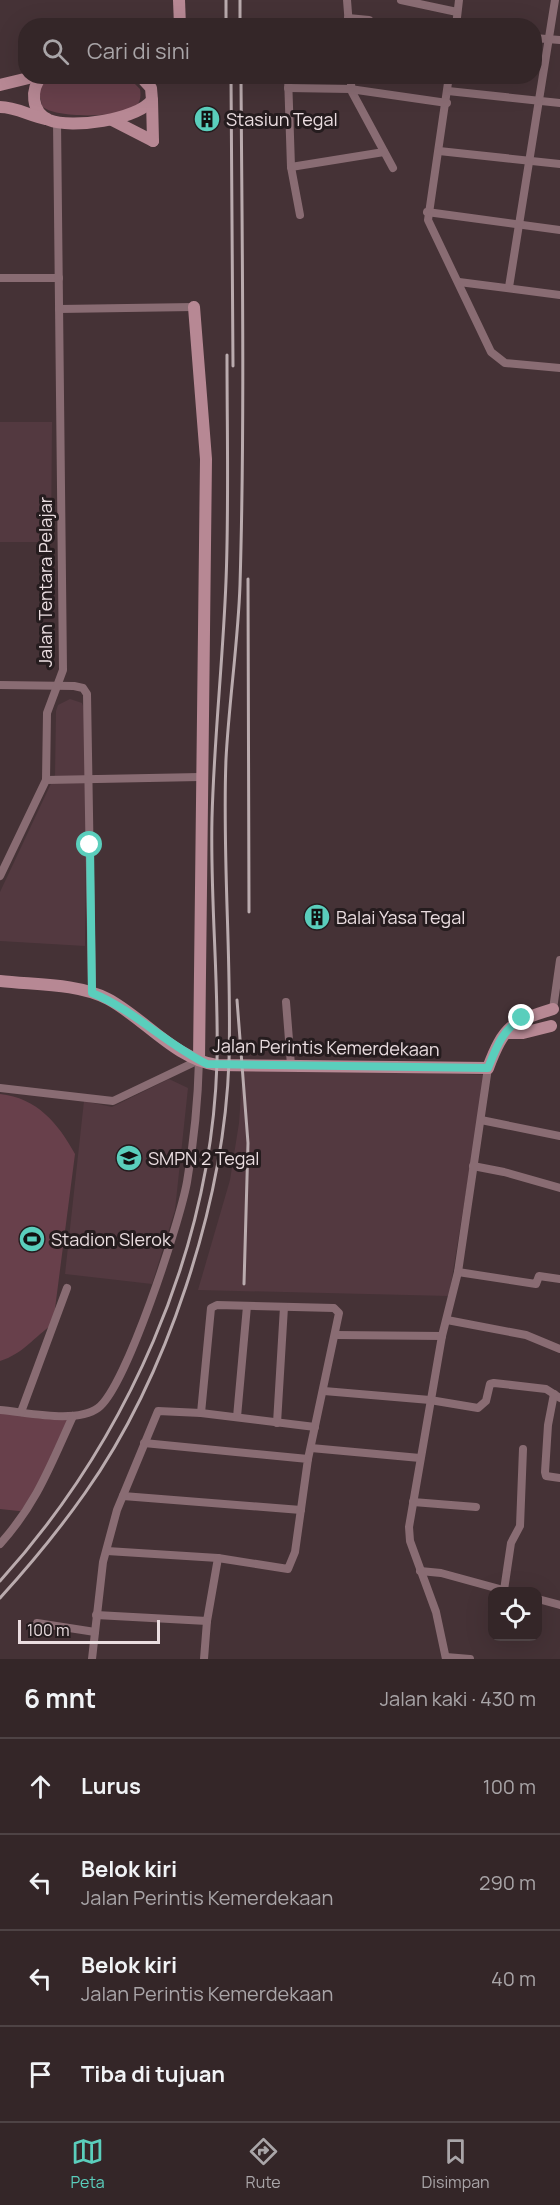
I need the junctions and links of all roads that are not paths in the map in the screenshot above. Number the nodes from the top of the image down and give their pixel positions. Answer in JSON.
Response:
{"nodes":[{"id":1,"x":179,"y":0,"type":"edge"},
{"id":2,"x":347,"y":0,"type":"edge"},
{"id":3,"x":401,"y":0,"type":"edge"},
{"id":4,"x":459,"y":0,"type":"edge"},
{"id":5,"x":555,"y":0,"type":"edge"},
{"id":6,"x":457,"y":12,"type":"junction"},
{"id":7,"x":180,"y":18,"type":"edge"},
{"id":8,"x":348,"y":18,"type":"edge"},
{"id":9,"x":457,"y":18,"type":"edge"},
{"id":10,"x":542,"y":39,"type":"edge"},
{"id":11,"x":549,"y":39,"type":"junction"},
{"id":12,"x":560,"y":40,"type":"edge"},
{"id":13,"x":18,"y":81,"type":"edge"},
{"id":14,"x":37,"y":84,"type":"edge"},
{"id":15,"x":288,"y":84,"type":"edge"},
{"id":16,"x":350,"y":84,"type":"edge"},
{"id":17,"x":448,"y":84,"type":"edge"},
{"id":18,"x":0,"y":85,"type":"edge"},
{"id":19,"x":152,"y":88,"type":"edge"},
{"id":20,"x":288,"y":88,"type":"junction"},
{"id":21,"x":350,"y":89,"type":"junction"},
{"id":22,"x":448,"y":91,"type":"junction"},
{"id":23,"x":540,"y":100,"type":"junction"},
{"id":24,"x":560,"y":102,"type":"edge"},
{"id":25,"x":447,"y":103,"type":"junction"},
{"id":26,"x":0,"y":107,"type":"edge"},
{"id":27,"x":52,"y":120,"type":"junction"},
{"id":28,"x":111,"y":120,"type":"junction"},
{"id":29,"x":439,"y":151,"type":"junction"},
{"id":30,"x":384,"y":152,"type":"junction"},
{"id":31,"x":531,"y":160,"type":"junction"},
{"id":32,"x":560,"y":164,"type":"edge"},
{"id":33,"x":291,"y":167,"type":"junction"},
{"id":34,"x":393,"y":168,"type":"dead end"},
{"id":35,"x":427,"y":212,"type":"junction"},
{"id":36,"x":300,"y":215,"type":"dead end"},
{"id":37,"x":520,"y":224,"type":"junction"},
{"id":38,"x":560,"y":230,"type":"edge"},
{"id":39,"x":0,"y":278,"type":"edge"},
{"id":40,"x":59,"y":278,"type":"junction"},
{"id":41,"x":459,"y":282,"type":"junction"},
{"id":42,"x":509,"y":287,"type":"junction"},
{"id":43,"x":560,"y":295,"type":"edge"},
{"id":44,"x":194,"y":307,"type":"joint"},
{"id":45,"x":59,"y":309,"type":"junction"},
{"id":46,"x":560,"y":368,"type":"edge"},
{"id":47,"x":0,"y":686,"type":"edge"},
{"id":48,"x":58,"y":686,"type":"junction"},
{"id":49,"x":200,"y":777,"type":"junction"},
{"id":50,"x":46,"y":780,"type":"junction"},
{"id":51,"x":89,"y":781,"type":"junction"},
{"id":52,"x":0,"y":876,"type":"edge"},
{"id":53,"x":560,"y":960,"type":"edge"},
{"id":54,"x":0,"y":981,"type":"edge"},
{"id":55,"x":92,"y":993,"type":"junction"},
{"id":56,"x":286,"y":1002,"type":"dead end"},
{"id":57,"x":556,"y":1008,"type":"edge"},
{"id":58,"x":556,"y":1028,"type":"edge"},
{"id":59,"x":506,"y":1033,"type":"junction"},
{"id":60,"x":199,"y":1060,"type":"junction"},
{"id":61,"x":291,"y":1065,"type":"junction"},
{"id":62,"x":488,"y":1068,"type":"junction"},
{"id":63,"x":0,"y":1088,"type":"edge"},
{"id":64,"x":481,"y":1120,"type":"junction"},
{"id":65,"x":560,"y":1136,"type":"edge"},
{"id":66,"x":473,"y":1166,"type":"junction"},
{"id":67,"x":560,"y":1188,"type":"edge"},
{"id":68,"x":458,"y":1272,"type":"junction"},
{"id":69,"x":560,"y":1279,"type":"edge"},
{"id":70,"x":67,"y":1288,"type":"dead end"},
{"id":71,"x":247,"y":1306,"type":"junction"},
{"id":72,"x":284,"y":1306,"type":"junction"},
{"id":73,"x":447,"y":1320,"type":"junction"},
{"id":74,"x":336,"y":1335,"type":"junction"},
{"id":75,"x":442,"y":1336,"type":"junction"},
{"id":76,"x":560,"y":1348,"type":"edge"},
{"id":77,"x":324,"y":1391,"type":"junction"},
{"id":78,"x":557,"y":1396,"type":"edge"},
{"id":79,"x":430,"y":1400,"type":"junction"},
{"id":80,"x":0,"y":1410,"type":"edge"},
{"id":81,"x":21,"y":1412,"type":"junction"},
{"id":82,"x":201,"y":1413,"type":"junction"},
{"id":83,"x":73,"y":1416,"type":"junction"},
{"id":84,"x":237,"y":1417,"type":"junction"},
{"id":85,"x":277,"y":1423,"type":"junction"},
{"id":86,"x":315,"y":1427,"type":"junction"},
{"id":87,"x":144,"y":1443,"type":"junction"},
{"id":88,"x":311,"y":1448,"type":"junction"},
{"id":89,"x":523,"y":1449,"type":"dead end"},
{"id":90,"x":420,"y":1458,"type":"junction"},
{"id":91,"x":308,"y":1459,"type":"junction"},
{"id":92,"x":560,"y":1478,"type":"edge"},
{"id":93,"x":123,"y":1496,"type":"junction"},
{"id":94,"x":413,"y":1502,"type":"junction"},
{"id":95,"x":476,"y":1507,"type":"dead end"},
{"id":96,"x":301,"y":1510,"type":"junction"},
{"id":97,"x":0,"y":1545,"type":"edge"},
{"id":98,"x":107,"y":1551,"type":"junction"},
{"id":99,"x":218,"y":1558,"type":"junction"},
{"id":100,"x":420,"y":1571,"type":"junction"},
{"id":101,"x":492,"y":1587,"type":"edge"},
{"id":102,"x":507,"y":1587,"type":"edge"},
{"id":103,"x":542,"y":1600,"type":"edge"},
{"id":104,"x":560,"y":1605,"type":"edge"},
{"id":105,"x":96,"y":1615,"type":"junction"},
{"id":106,"x":207,"y":1621,"type":"junction"},
{"id":107,"x":37,"y":1623,"type":"dead end"},
{"id":108,"x":95,"y":1632,"type":"junction"},
{"id":109,"x":446,"y":1658,"type":"edge"},
{"id":110,"x":92,"y":1659,"type":"edge"},
{"id":111,"x":204,"y":1659,"type":"edge"},
{"id":112,"x":470,"y":1659,"type":"edge"}],
"edges":[{"from":1,"to":7,"type":"street"},
{"from":2,"to":8,"type":"street"},
{"from":3,"to":6,"type":"street"},
{"from":4,"to":6,"type":"street"},
{"from":5,"to":11,"type":"street"},
{"from":6,"to":9,"type":"street"},
{"from":10,"to":11,"type":"street"},
{"from":11,"to":12,"type":"street"},
{"from":11,"to":23,"type":"street"},
{"from":13,"to":18,"type":"street"},
{"from":14,"to":27,"type":"street"},
{"from":15,"to":20,"type":"street"},
{"from":16,"to":21,"type":"street"},
{"from":17,"to":22,"type":"street"},
{"from":19,"to":28,"type":"street"},
{"from":19,"to":28,"type":"street"},
{"from":20,"to":21,"type":"street"},
{"from":20,"to":33,"type":"street"},
{"from":21,"to":25,"type":"street"},
{"from":21,"to":30,"type":"street"},
{"from":22,"to":23,"type":"street"},
{"from":22,"to":25,"type":"street"},
{"from":23,"to":24,"type":"street"},
{"from":23,"to":31,"type":"street"},
{"from":25,"to":29,"type":"street"},
{"from":26,"to":27,"type":"street"},
{"from":27,"to":28,"type":"street"},
{"from":27,"to":40,"type":"street","name":"Jalan Tentara Pelajar"},
{"from":29,"to":31,"type":"street"},
{"from":29,"to":35,"type":"street"},
{"from":30,"to":33,"type":"street"},
{"from":30,"to":34,"type":"street"},
{"from":31,"to":32,"type":"street"},
{"from":31,"to":37,"type":"street"},
{"from":33,"to":36,"type":"street"},
{"from":35,"to":37,"type":"street"},
{"from":35,"to":41,"type":"street"},
{"from":37,"to":38,"type":"street"},
{"from":37,"to":42,"type":"street"},
{"from":39,"to":40,"type":"street"},
{"from":40,"to":45,"type":"street","name":"Jalan Tentara Pelajar"},
{"from":41,"to":42,"type":"street"},
{"from":41,"to":46,"type":"street"},
{"from":42,"to":43,"type":"street"},
{"from":44,"to":45,"type":"street"},
{"from":44,"to":49,"type":"street"},
{"from":45,"to":48,"type":"street","name":"Jalan Tentara Pelajar"},
{"from":47,"to":48,"type":"street"},
{"from":48,"to":50,"type":"street","name":"Jalan Tentara Pelajar"},
{"from":48,"to":51,"type":"street"},
{"from":49,"to":51,"type":"street"},
{"from":49,"to":60,"type":"street"},
{"from":50,"to":51,"type":"street"},
{"from":50,"to":52,"type":"street","name":"Jalan Tentara Pelajar"},
{"from":51,"to":55,"type":"street"},
{"from":53,"to":57,"type":"street"},
{"from":54,"to":55,"type":"street","name":"Jalan Perintis Kemerdekaan"},
{"from":55,"to":60,"type":"street","name":"Jalan Perintis Kemerdekaan"},
{"from":56,"to":61,"type":"street"},
{"from":57,"to":58,"type":"street"},
{"from":57,"to":59,"type":"street"},
{"from":58,"to":59,"type":"street"},
{"from":59,"to":62,"type":"street"},
{"from":60,"to":61,"type":"street","name":"Jalan Perintis Kemerdekaan"},
{"from":60,"to":63,"type":"street"},
{"from":60,"to":83,"type":"street"},
{"from":61,"to":62,"type":"street","name":"Jalan Perintis Kemerdekaan"},
{"from":62,"to":64,"type":"street"},
{"from":64,"to":65,"type":"street"},
{"from":64,"to":66,"type":"street"},
{"from":66,"to":67,"type":"street"},
{"from":66,"to":68,"type":"street"},
{"from":68,"to":69,"type":"street"},
{"from":68,"to":73,"type":"street"},
{"from":70,"to":81,"type":"street"},
{"from":71,"to":72,"type":"street"},
{"from":71,"to":82,"type":"street"},
{"from":71,"to":84,"type":"street"},
{"from":72,"to":74,"type":"street"},
{"from":72,"to":85,"type":"street"},
{"from":73,"to":75,"type":"street"},
{"from":73,"to":76,"type":"street"},
{"from":74,"to":75,"type":"street"},
{"from":74,"to":77,"type":"street"},
{"from":75,"to":79,"type":"street"},
{"from":77,"to":79,"type":"street"},
{"from":77,"to":86,"type":"street"},
{"from":78,"to":79,"type":"street"},
{"from":78,"to":92,"type":"street"},
{"from":79,"to":90,"type":"street"},
{"from":80,"to":81,"type":"street"},
{"from":81,"to":83,"type":"street"},
{"from":82,"to":84,"type":"street"},
{"from":82,"to":87,"type":"street"},
{"from":83,"to":97,"type":"street"},
{"from":84,"to":85,"type":"street"},
{"from":85,"to":86,"type":"street"},
{"from":86,"to":88,"type":"street"},
{"from":87,"to":91,"type":"street"},
{"from":87,"to":93,"type":"street"},
{"from":88,"to":90,"type":"street"},
{"from":88,"to":91,"type":"street"},
{"from":89,"to":102,"type":"street"},
{"from":90,"to":94,"type":"street"},
{"from":91,"to":96,"type":"street"},
{"from":93,"to":96,"type":"street"},
{"from":93,"to":98,"type":"street"},
{"from":94,"to":95,"type":"street"},
{"from":94,"to":100,"type":"street"},
{"from":96,"to":99,"type":"street"},
{"from":98,"to":99,"type":"street"},
{"from":98,"to":105,"type":"street"},
{"from":99,"to":106,"type":"street"},
{"from":100,"to":101,"type":"street"},
{"from":100,"to":109,"type":"street"},
{"from":103,"to":104,"type":"street"},
{"from":105,"to":106,"type":"street"},
{"from":105,"to":108,"type":"street"},
{"from":106,"to":111,"type":"street"},
{"from":107,"to":108,"type":"street"},
{"from":108,"to":110,"type":"street"},
{"from":109,"to":112,"type":"street"}]}
